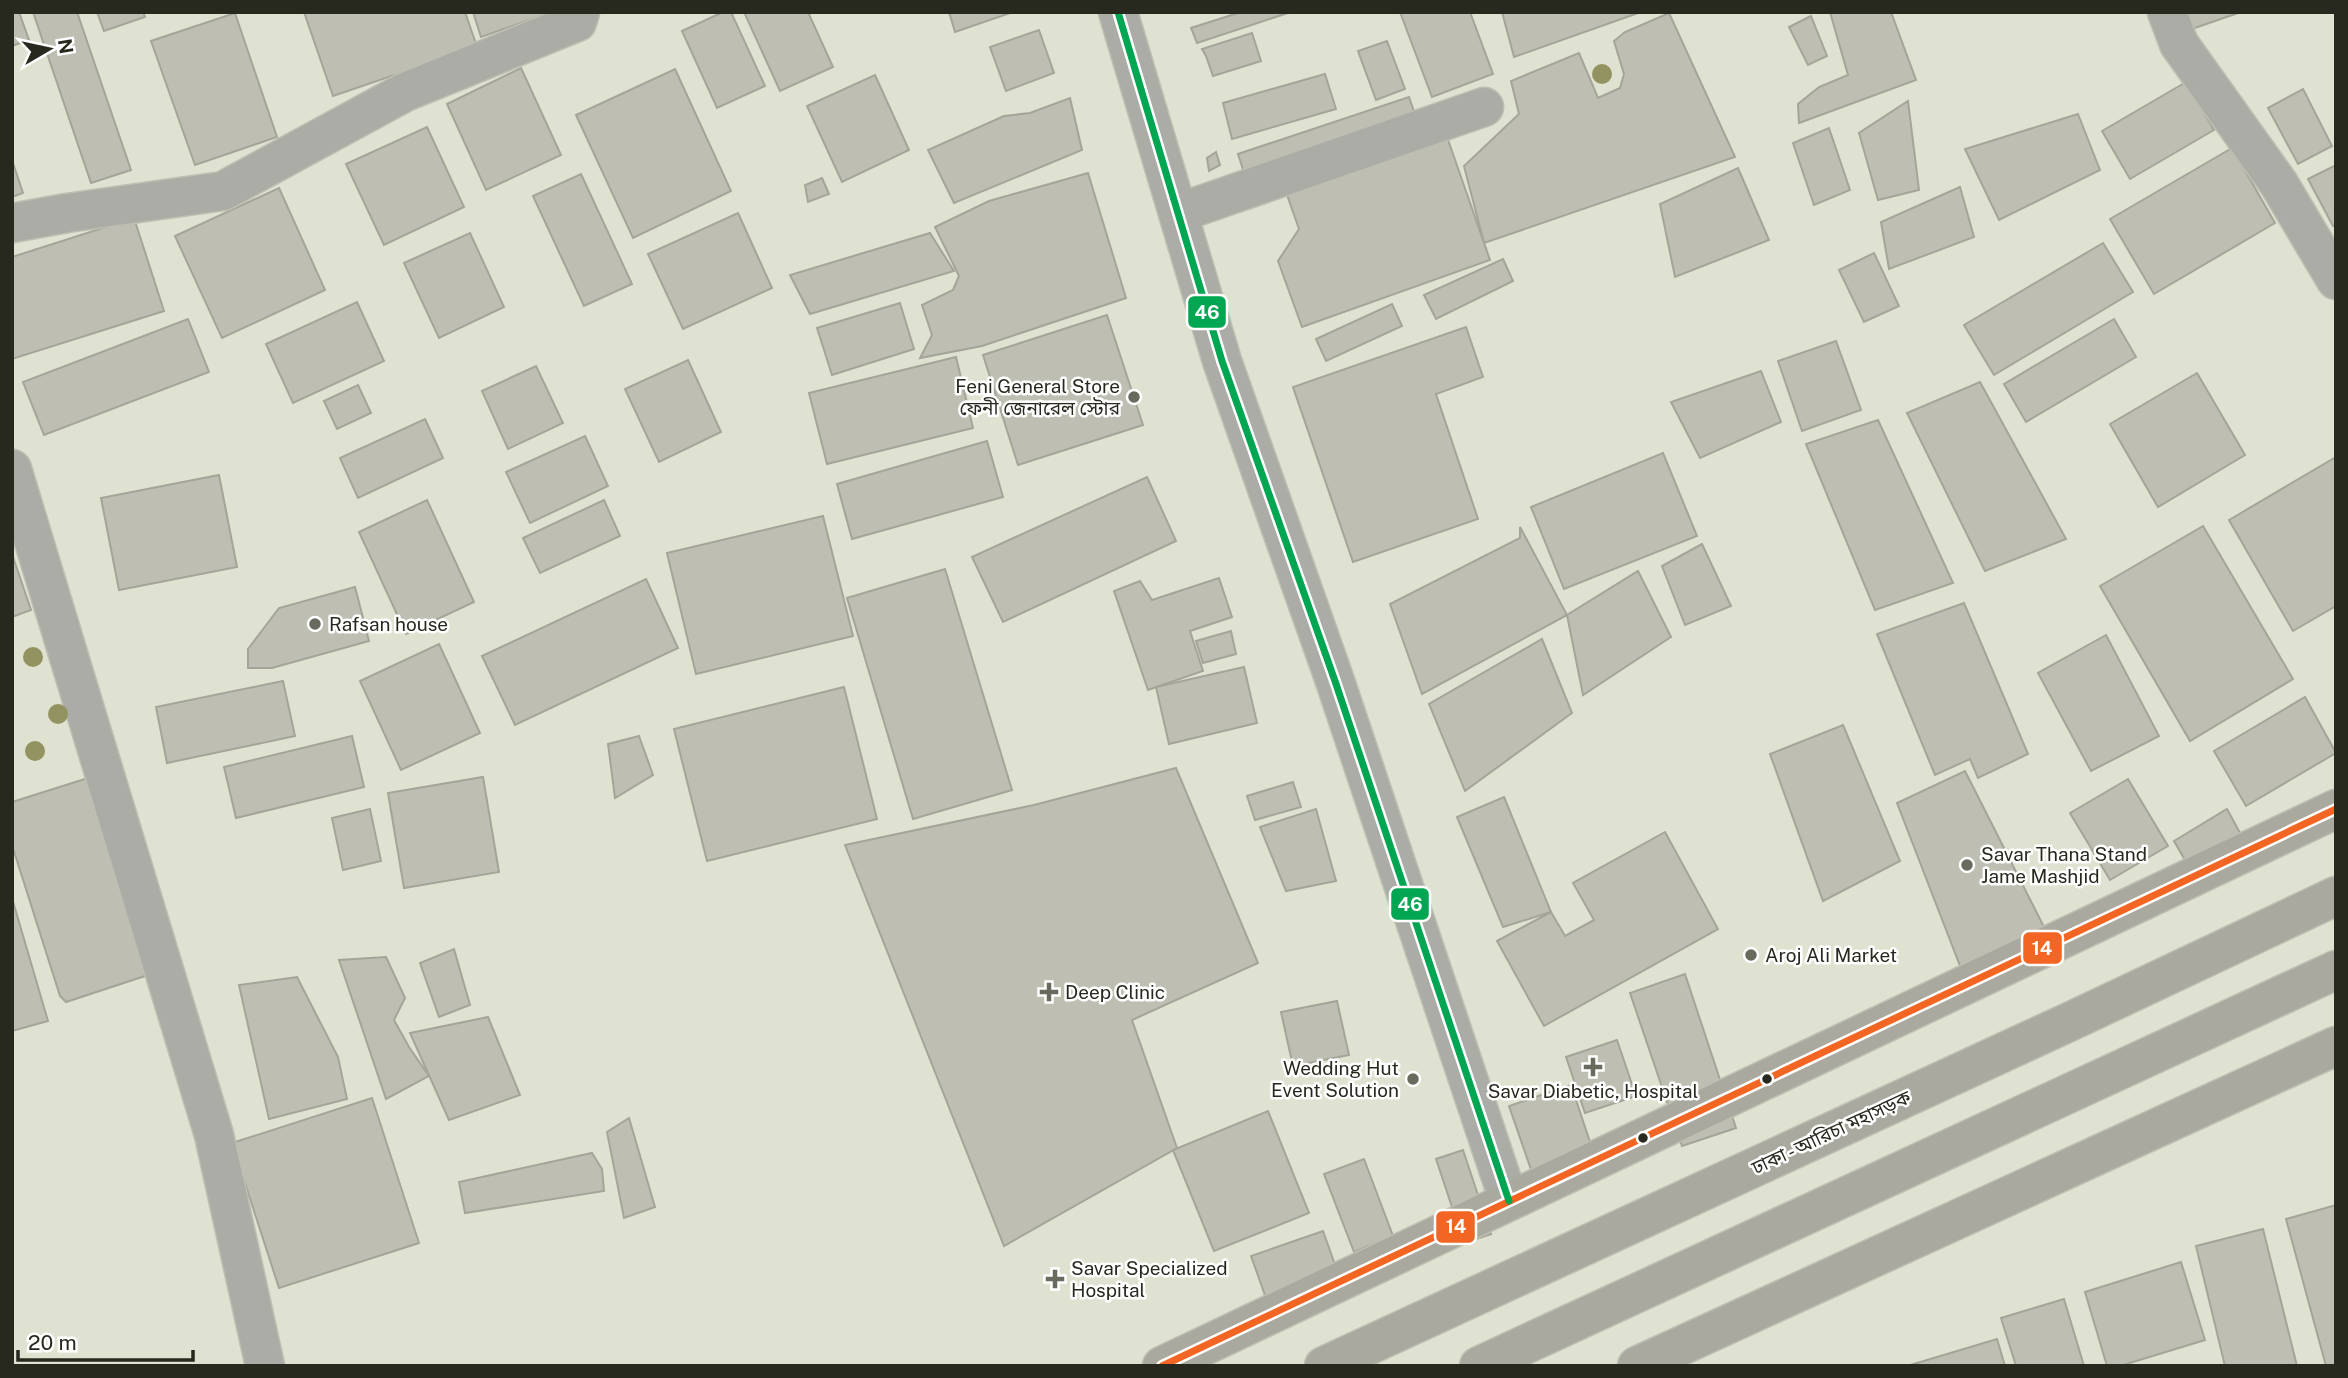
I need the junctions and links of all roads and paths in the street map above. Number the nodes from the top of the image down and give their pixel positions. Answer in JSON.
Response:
{"nodes":[{"id":1,"x":580,"y":12,"type":"edge"},
{"id":2,"x":1118,"y":12,"type":"edge"},
{"id":3,"x":2167,"y":12,"type":"edge"},
{"id":4,"x":1485,"y":107,"type":"dead end"},
{"id":5,"x":1178,"y":212,"type":"junction"},
{"id":6,"x":12,"y":223,"type":"edge"},
{"id":7,"x":2336,"y":280,"type":"edge"},
{"id":8,"x":12,"y":469,"type":"edge"},
{"id":9,"x":2336,"y":809,"type":"edge"},
{"id":10,"x":2336,"y":896,"type":"edge"},
{"id":11,"x":2336,"y":970,"type":"edge"},
{"id":12,"x":2336,"y":1046,"type":"edge"},
{"id":13,"x":1510,"y":1201,"type":"junction"},
{"id":14,"x":265,"y":1366,"type":"edge"},
{"id":15,"x":1162,"y":1366,"type":"edge"},
{"id":16,"x":1324,"y":1366,"type":"edge"},
{"id":17,"x":1479,"y":1366,"type":"edge"},
{"id":18,"x":1637,"y":1366,"type":"edge"}],
"edges":[{"from":1,"to":6,"type":"street"},
{"from":2,"to":5,"type":"street"},
{"from":3,"to":7,"type":"street"},
{"from":4,"to":5,"type":"street"},
{"from":5,"to":13,"type":"street"},
{"from":8,"to":14,"type":"street"},
{"from":9,"to":13,"type":"highway"},
{"from":10,"to":16,"type":"highway","name":"ঢাকা - আরিচা মহাসড়ক"},
{"from":11,"to":17,"type":"highway"},
{"from":12,"to":18,"type":"highway"},
{"from":13,"to":15,"type":"highway"}]}
